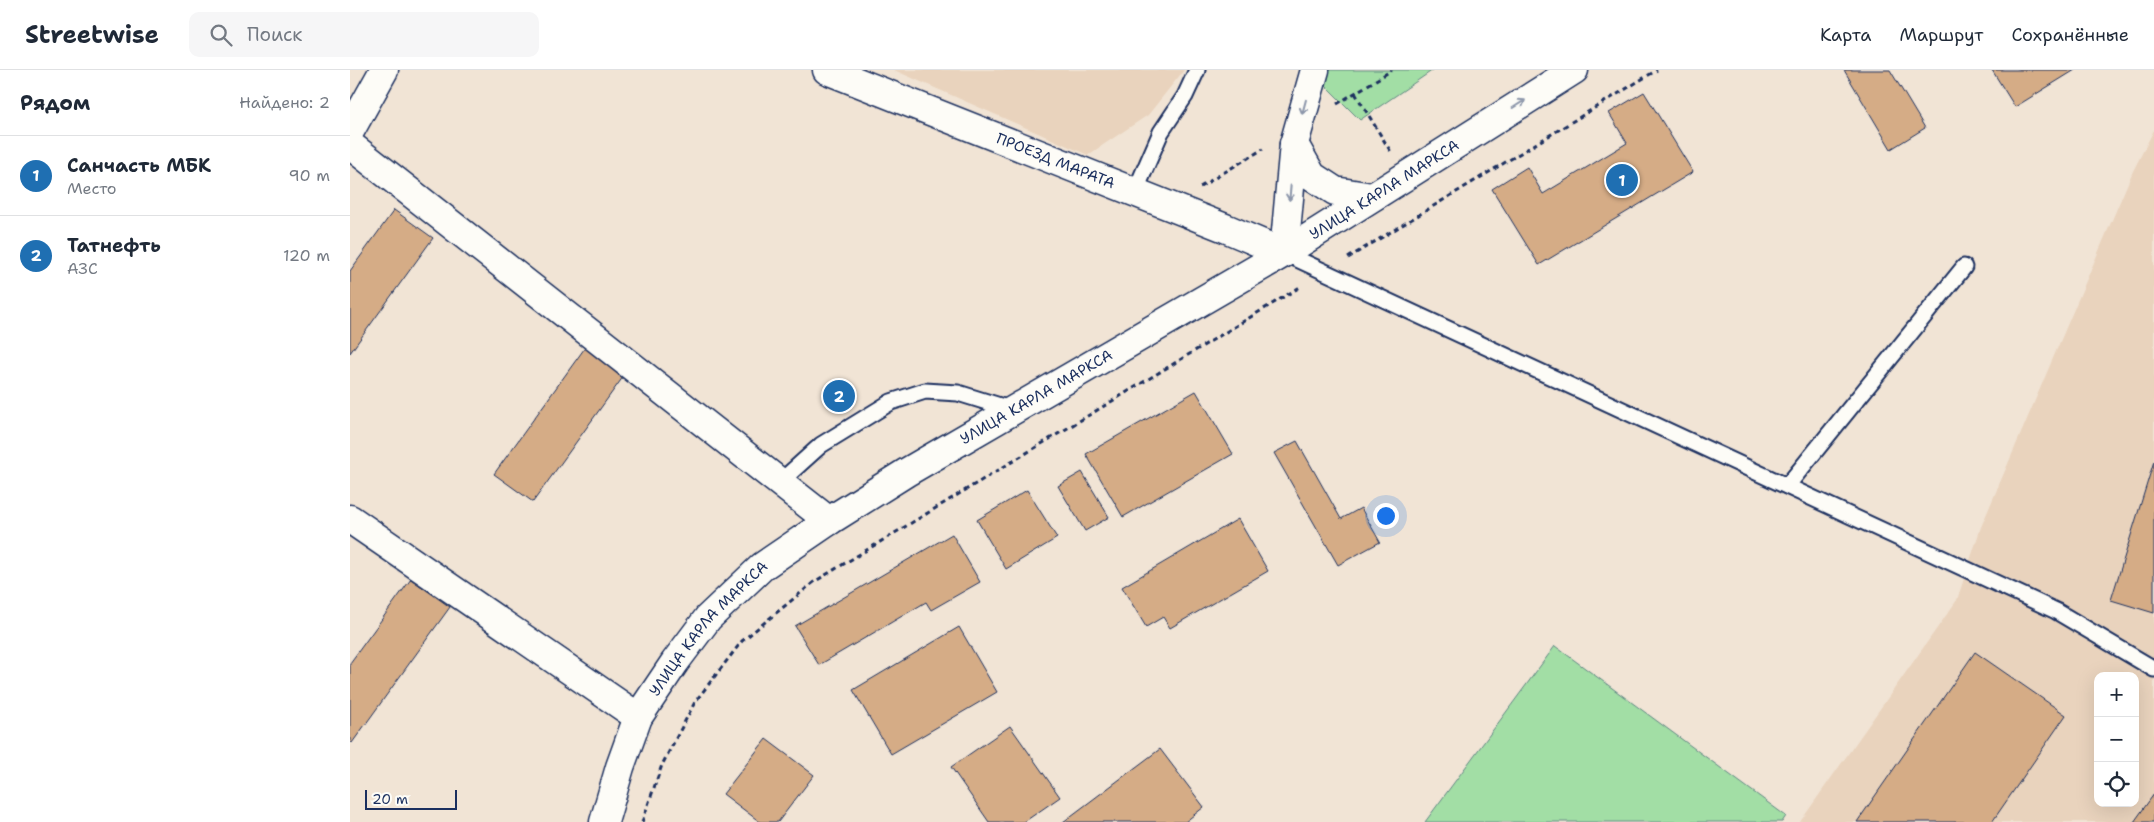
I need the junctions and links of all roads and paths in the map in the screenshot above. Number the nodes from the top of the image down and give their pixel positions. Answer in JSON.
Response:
{"nodes":[{"id":1,"x":384,"y":70,"type":"edge"},
{"id":2,"x":827,"y":70,"type":"edge"},
{"id":3,"x":1197,"y":70,"type":"edge"},
{"id":4,"x":1314,"y":70,"type":"edge"},
{"id":5,"x":1574,"y":70,"type":"edge"},
{"id":6,"x":1657,"y":70,"type":"edge"},
{"id":7,"x":350,"y":130,"type":"edge"},
{"id":8,"x":1294,"y":144,"type":"junction"},
{"id":9,"x":350,"y":145,"type":"edge"},
{"id":10,"x":1135,"y":192,"type":"junction"},
{"id":11,"x":1372,"y":197,"type":"junction"},
{"id":12,"x":1284,"y":253,"type":"junction"},
{"id":13,"x":1964,"y":267,"type":"dead end"},
{"id":14,"x":1325,"y":272,"type":"junction"},
{"id":15,"x":1013,"y":410,"type":"junction"},
{"id":16,"x":780,"y":482,"type":"junction"},
{"id":17,"x":1787,"y":486,"type":"junction"},
{"id":18,"x":350,"y":519,"type":"edge"},
{"id":19,"x":829,"y":520,"type":"junction"},
{"id":20,"x":2154,"y":670,"type":"edge"},
{"id":21,"x":638,"y":717,"type":"junction"},
{"id":22,"x":604,"y":822,"type":"edge"},
{"id":23,"x":642,"y":822,"type":"edge"}],
"edges":[{"from":1,"to":7,"type":"main road"},
{"from":2,"to":10,"type":"main road","name":"ПРОЕЗД МАРАТА"},
{"from":3,"to":10,"type":"lane"},
{"from":4,"to":8,"type":"main road","one_way":true},
{"from":11,"to":5,"type":"main road","name":"УЛИЦА КАРЛА МАРКСА","one_way":true},
{"from":6,"to":14,"type":"path"},
{"from":8,"to":11,"type":"main road"},
{"from":8,"to":12,"type":"main road","one_way":true},
{"from":9,"to":16,"type":"main road"},
{"from":10,"to":12,"type":"main road","name":"ПРОЕЗД МАРАТА"},
{"from":11,"to":12,"type":"main road","name":"УЛИЦА КАРЛА МАРКСА"},
{"from":12,"to":14,"type":"lane"},
{"from":12,"to":15,"type":"main road","name":"УЛИЦА КАРЛА МАРКСА"},
{"from":13,"to":17,"type":"lane"},
{"from":14,"to":17,"type":"lane"},
{"from":14,"to":23,"type":"path"},
{"from":15,"to":16,"type":"lane"},
{"from":15,"to":19,"type":"main road","name":"УЛИЦА КАРЛА МАРКСА"},
{"from":16,"to":19,"type":"main road"},
{"from":17,"to":20,"type":"lane"},
{"from":18,"to":21,"type":"main road"},
{"from":19,"to":21,"type":"main road","name":"УЛИЦА КАРЛА МАРКСА"},
{"from":21,"to":22,"type":"main road","name":"УЛИЦА КАРЛА МАРКСА"}]}
